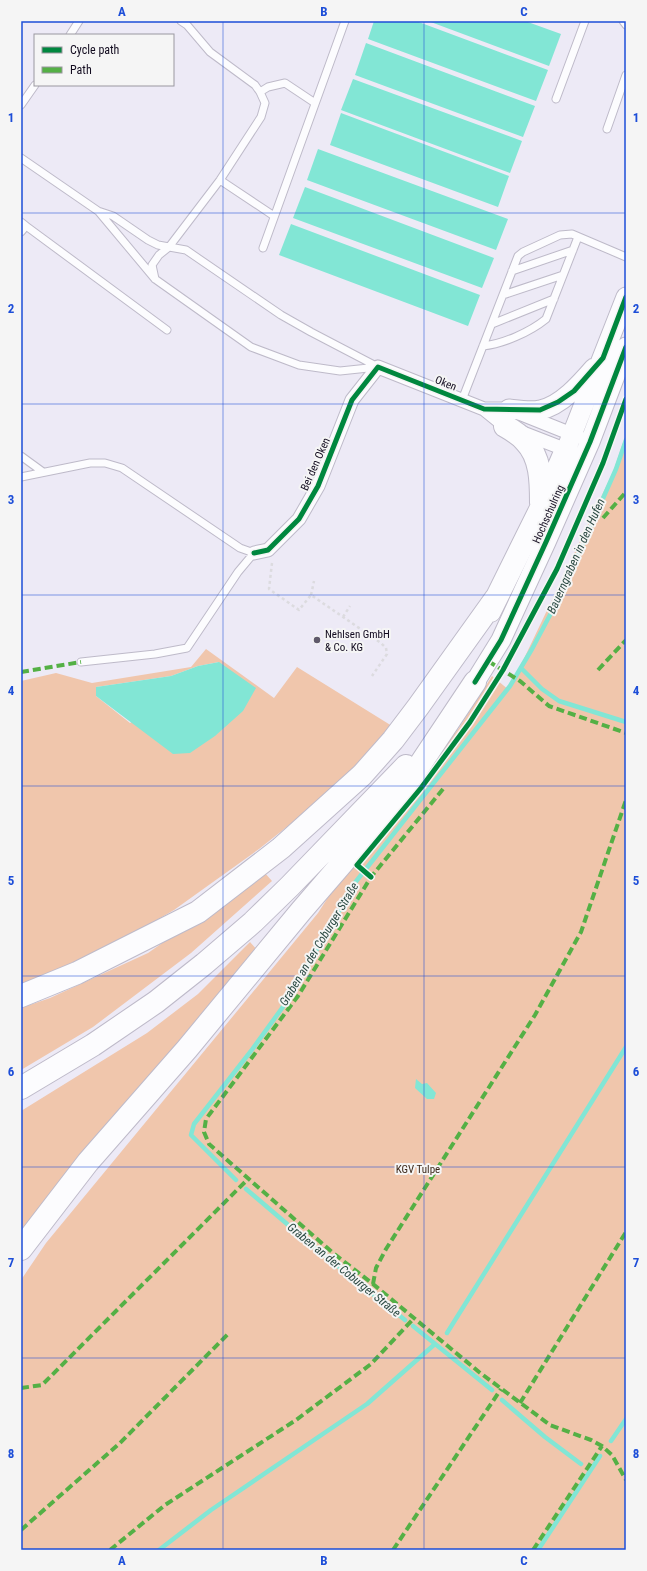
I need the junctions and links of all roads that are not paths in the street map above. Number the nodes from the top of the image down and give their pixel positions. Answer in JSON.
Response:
{"nodes":[{"id":1,"x":79,"y":21,"type":"edge"},
{"id":2,"x":181,"y":21,"type":"edge"},
{"id":3,"x":345,"y":21,"type":"edge"},
{"id":4,"x":585,"y":21,"type":"edge"},
{"id":5,"x":623,"y":21,"type":"edge"},
{"id":6,"x":626,"y":25,"type":"edge"},
{"id":7,"x":71,"y":34,"type":"edge"},
{"id":8,"x":626,"y":75,"type":"edge"},
{"id":9,"x":34,"y":86,"type":"edge"},
{"id":10,"x":260,"y":92,"type":"junction"},
{"id":11,"x":556,"y":99,"type":"dead end"},
{"id":12,"x":315,"y":103,"type":"junction"},
{"id":13,"x":21,"y":105,"type":"edge"},
{"id":14,"x":607,"y":129,"type":"dead end"},
{"id":15,"x":21,"y":158,"type":"edge"},
{"id":16,"x":220,"y":180,"type":"junction"},
{"id":17,"x":98,"y":211,"type":"junction"},
{"id":18,"x":274,"y":216,"type":"junction"},
{"id":19,"x":23,"y":224,"type":"edge"},
{"id":20,"x":21,"y":232,"type":"edge"},
{"id":21,"x":578,"y":237,"type":"junction"},
{"id":22,"x":169,"y":247,"type":"junction"},
{"id":23,"x":263,"y":248,"type":"dead end"},
{"id":24,"x":573,"y":250,"type":"junction"},
{"id":25,"x":626,"y":257,"type":"edge"},
{"id":26,"x":512,"y":271,"type":"junction"},
{"id":27,"x":563,"y":275,"type":"junction"},
{"id":28,"x":155,"y":279,"type":"junction"},
{"id":29,"x":503,"y":295,"type":"junction"},
{"id":30,"x":626,"y":297,"type":"edge"},
{"id":31,"x":554,"y":299,"type":"junction"},
{"id":32,"x":492,"y":324,"type":"junction"},
{"id":33,"x":168,"y":330,"type":"dead end"},
{"id":34,"x":483,"y":346,"type":"junction"},
{"id":35,"x":626,"y":348,"type":"edge"},
{"id":36,"x":603,"y":358,"type":"junction"},
{"id":37,"x":378,"y":367,"type":"junction"},
{"id":38,"x":462,"y":400,"type":"junction"},
{"id":39,"x":507,"y":418,"type":"junction"},
{"id":40,"x":578,"y":446,"type":"junction"},
{"id":41,"x":21,"y":456,"type":"edge"},
{"id":42,"x":43,"y":472,"type":"junction"},
{"id":43,"x":21,"y":476,"type":"edge"},
{"id":44,"x":540,"y":510,"type":"junction"},
{"id":45,"x":254,"y":553,"type":"junction"},
{"id":46,"x":496,"y":598,"type":"junction"},
{"id":47,"x":81,"y":662,"type":"dead end"},
{"id":48,"x":476,"y":682,"type":"junction"},
{"id":49,"x":355,"y":818,"type":"junction"},
{"id":50,"x":21,"y":996,"type":"edge"},
{"id":51,"x":21,"y":1088,"type":"edge"},
{"id":52,"x":21,"y":1249,"type":"edge"}],
"edges":[{"from":1,"to":7,"type":"lane"},
{"from":2,"to":10,"type":"lane"},
{"from":3,"to":12,"type":"lane"},
{"from":4,"to":11,"type":"lane"},
{"from":5,"to":6,"type":"lane"},
{"from":8,"to":14,"type":"lane"},
{"from":9,"to":13,"type":"lane"},
{"from":10,"to":12,"type":"lane"},
{"from":10,"to":16,"type":"lane"},
{"from":12,"to":18,"type":"lane"},
{"from":15,"to":17,"type":"lane"},
{"from":16,"to":18,"type":"lane"},
{"from":16,"to":22,"type":"lane"},
{"from":17,"to":22,"type":"lane"},
{"from":17,"to":28,"type":"lane"},
{"from":18,"to":23,"type":"lane"},
{"from":19,"to":20,"type":"lane"},
{"from":19,"to":33,"type":"lane"},
{"from":21,"to":24,"type":"lane"},
{"from":21,"to":25,"type":"lane"},
{"from":21,"to":26,"type":"lane"},
{"from":22,"to":28,"type":"lane"},
{"from":22,"to":37,"type":"lane"},
{"from":24,"to":26,"type":"lane"},
{"from":24,"to":27,"type":"lane"},
{"from":26,"to":29,"type":"lane"},
{"from":27,"to":29,"type":"lane"},
{"from":27,"to":31,"type":"lane"},
{"from":28,"to":37,"type":"lane"},
{"from":29,"to":32,"type":"lane"},
{"from":30,"to":36,"type":"street","name":"Hochschulring"},
{"from":31,"to":32,"type":"lane"},
{"from":31,"to":34,"type":"lane"},
{"from":32,"to":34,"type":"lane"},
{"from":34,"to":38,"type":"lane"},
{"from":35,"to":40,"type":"street","name":"Hochschulring"},
{"from":36,"to":39,"type":"street"},
{"from":36,"to":40,"type":"street","name":"Hochschulring"},
{"from":37,"to":38,"type":"street","name":"Oken"},
{"from":37,"to":45,"type":"street","name":"Bei den Oken"},
{"from":38,"to":39,"type":"street","name":"Oken"},
{"from":39,"to":40,"type":"street","name":"Oken"},
{"from":39,"to":44,"type":"highway"},
{"from":40,"to":44,"type":"highway"},
{"from":40,"to":48,"type":"street","name":"Hochschulring"},
{"from":41,"to":42,"type":"lane"},
{"from":42,"to":43,"type":"lane"},
{"from":42,"to":45,"type":"lane"},
{"from":44,"to":46,"type":"highway"},
{"from":45,"to":47,"type":"lane"},
{"from":46,"to":49,"type":"highway"},
{"from":46,"to":50,"type":"highway"},
{"from":48,"to":49,"type":"highway"},
{"from":48,"to":52,"type":"highway"},
{"from":49,"to":51,"type":"highway"}]}
